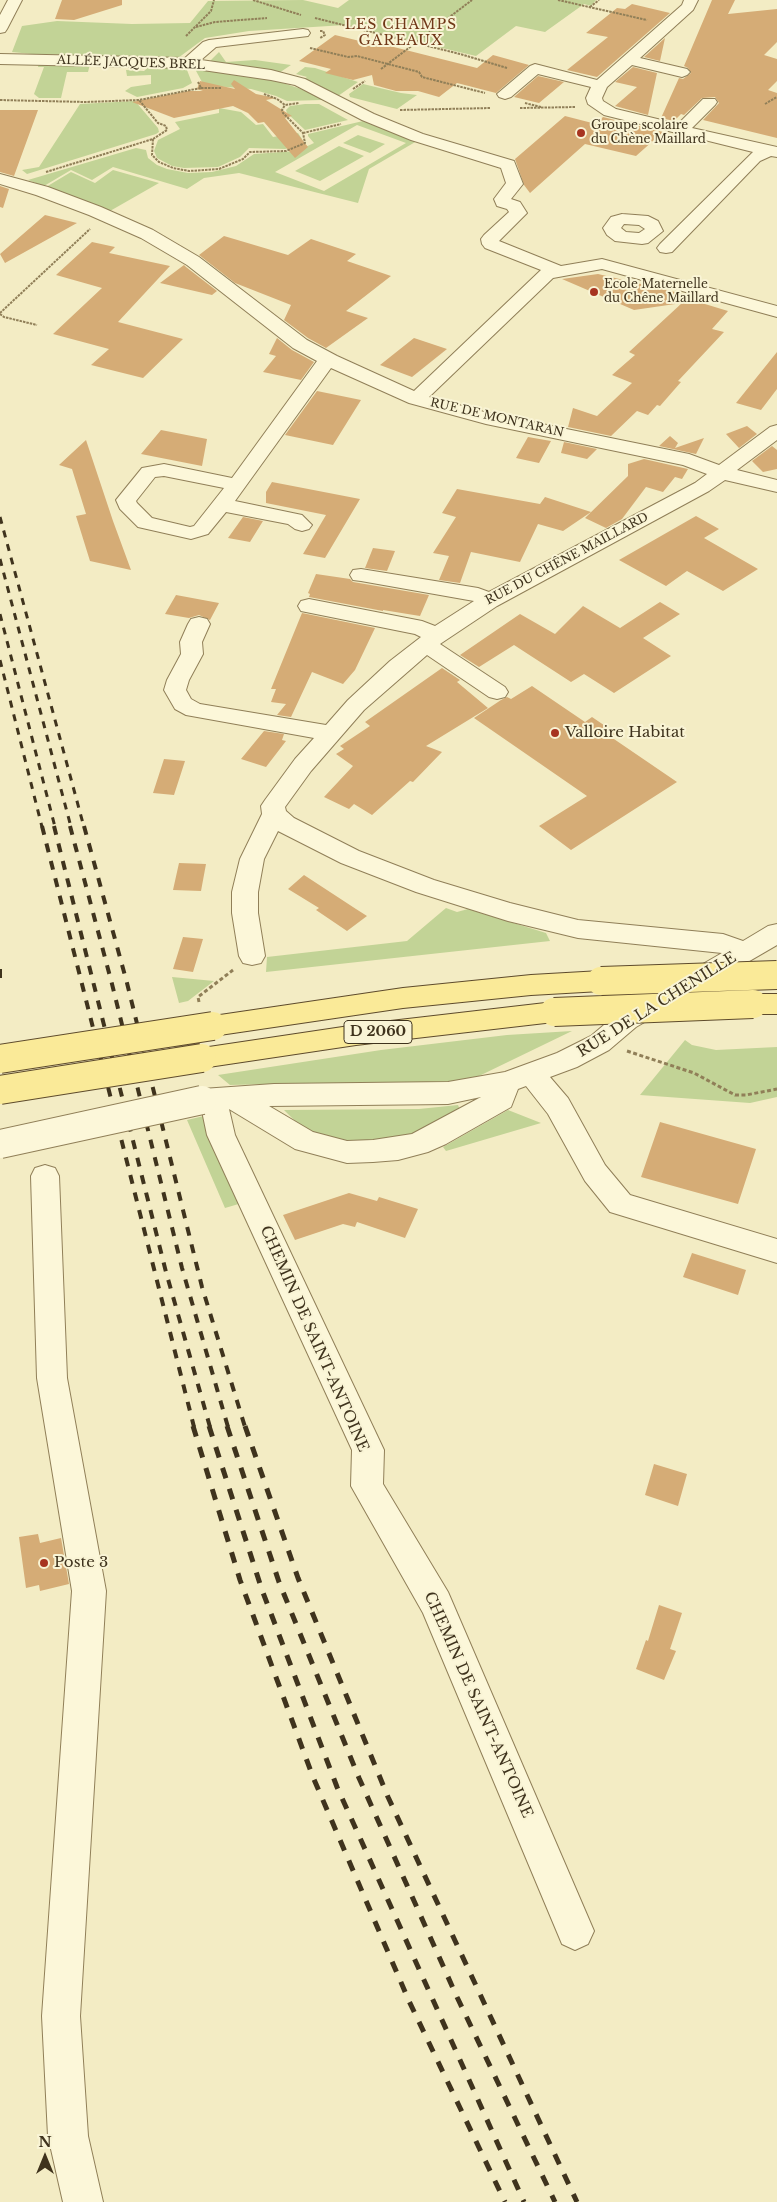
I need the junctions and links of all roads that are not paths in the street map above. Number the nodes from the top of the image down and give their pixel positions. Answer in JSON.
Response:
{"nodes":[{"id":1,"x":15,"y":0,"type":"edge"},
{"id":2,"x":691,"y":0,"type":"edge"},
{"id":3,"x":0,"y":29,"type":"edge"},
{"id":4,"x":303,"y":33,"type":"dead end"},
{"id":5,"x":0,"y":59,"type":"edge"},
{"id":6,"x":630,"y":60,"type":"junction"},
{"id":7,"x":189,"y":63,"type":"junction"},
{"id":8,"x":682,"y":72,"type":"dead end"},
{"id":9,"x":600,"y":86,"type":"junction"},
{"id":10,"x":505,"y":94,"type":"dead end"},
{"id":11,"x":709,"y":102,"type":"dead end"},
{"id":12,"x":681,"y":130,"type":"junction"},
{"id":13,"x":774,"y":153,"type":"edge"},
{"id":14,"x":7,"y":181,"type":"edge"},
{"id":15,"x":626,"y":238,"type":"dead end"},
{"id":16,"x":666,"y":248,"type":"dead end"},
{"id":17,"x":602,"y":264,"type":"junction"},
{"id":18,"x":549,"y":272,"type":"junction"},
{"id":19,"x":777,"y":312,"type":"edge"},
{"id":20,"x":330,"y":360,"type":"junction"},
{"id":21,"x":416,"y":399,"type":"junction"},
{"id":22,"x":777,"y":431,"type":"edge"},
{"id":23,"x":722,"y":473,"type":"junction"},
{"id":24,"x":237,"y":485,"type":"junction"},
{"id":25,"x":777,"y":486,"type":"edge"},
{"id":26,"x":222,"y":506,"type":"junction"},
{"id":27,"x":302,"y":524,"type":"dead end"},
{"id":28,"x":361,"y":575,"type":"dead end"},
{"id":29,"x":489,"y":601,"type":"junction"},
{"id":30,"x":309,"y":606,"type":"dead end"},
{"id":31,"x":199,"y":624,"type":"dead end"},
{"id":32,"x":431,"y":640,"type":"junction"},
{"id":33,"x":497,"y":692,"type":"dead end"},
{"id":34,"x":330,"y":733,"type":"junction"},
{"id":35,"x":274,"y":814,"type":"junction"},
{"id":36,"x":777,"y":933,"type":"edge"},
{"id":37,"x":744,"y":951,"type":"junction"},
{"id":38,"x":252,"y":956,"type":"road end"},
{"id":39,"x":777,"y":975,"type":"edge"},
{"id":40,"x":765,"y":1004,"type":"edge"},
{"id":41,"x":0,"y":1059,"type":"edge"},
{"id":42,"x":520,"y":1078,"type":"junction"},
{"id":43,"x":0,"y":1090,"type":"edge"},
{"id":44,"x":217,"y":1099,"type":"junction"},
{"id":45,"x":0,"y":1144,"type":"edge"},
{"id":46,"x":44,"y":1176,"type":"dead end"},
{"id":47,"x":777,"y":1251,"type":"edge"},
{"id":48,"x":575,"y":1931,"type":"dead end"},
{"id":49,"x":83,"y":2202,"type":"edge"}],
"edges":[{"from":1,"to":3,"type":"street"},
{"from":2,"to":6,"type":"street"},
{"from":4,"to":7,"type":"street"},
{"from":5,"to":7,"type":"street","name":"ALLÉE JACQUES BREL"},
{"from":6,"to":8,"type":"street"},
{"from":6,"to":9,"type":"street"},
{"from":7,"to":18,"type":"street","name":"ALLÉE JACQUES BREL"},
{"from":9,"to":10,"type":"street"},
{"from":9,"to":12,"type":"street"},
{"from":11,"to":12,"type":"street"},
{"from":12,"to":13,"type":"street"},
{"from":13,"to":16,"type":"street"},
{"from":14,"to":20,"type":"street","name":"RUE DE MONTARAN"},
{"from":15,"to":17,"type":"street"},
{"from":17,"to":18,"type":"street"},
{"from":17,"to":19,"type":"street"},
{"from":18,"to":21,"type":"street"},
{"from":20,"to":21,"type":"street","name":"RUE DE MONTARAN"},
{"from":20,"to":24,"type":"street"},
{"from":21,"to":23,"type":"street","name":"RUE DE MONTARAN"},
{"from":22,"to":23,"type":"street","name":"RUE DU CHÊNE MAILLARD"},
{"from":23,"to":25,"type":"street","name":"RUE DE MONTARAN"},
{"from":23,"to":29,"type":"street","name":"RUE DU CHÊNE MAILLARD"},
{"from":24,"to":26,"type":"street"},
{"from":24,"to":26,"type":"street"},
{"from":26,"to":27,"type":"street"},
{"from":28,"to":29,"type":"street"},
{"from":29,"to":32,"type":"street","name":"RUE DU CHÊNE MAILLARD"},
{"from":30,"to":32,"type":"street"},
{"from":31,"to":34,"type":"street"},
{"from":32,"to":33,"type":"street"},
{"from":32,"to":34,"type":"street","name":"RUE DU CHÊNE MAILLARD"},
{"from":34,"to":35,"type":"street","name":"RUE DU CHÊNE MAILLARD"},
{"from":35,"to":37,"type":"street"},
{"from":35,"to":38,"type":"street","name":"RUE DU CHÊNE MAILLARD"},
{"from":36,"to":37,"type":"street","name":"RUE DE LA CHENILLE"},
{"from":37,"to":42,"type":"street","name":"RUE DE LA CHENILLE"},
{"from":39,"to":41,"type":"main road","number":"D 2060","bridge":true},
{"from":40,"to":43,"type":"main road","number":"D 2060","bridge":true},
{"from":42,"to":44,"type":"street","name":"RUE DE LA CHENILLE"},
{"from":42,"to":44,"type":"street"},
{"from":42,"to":47,"type":"street"},
{"from":44,"to":45,"type":"street","name":"RUE DE LA CHENILLE","bridge":true},
{"from":44,"to":48,"type":"street","name":"CHEMIN DE SAINT-ANTOINE"},
{"from":46,"to":49,"type":"street"}]}
